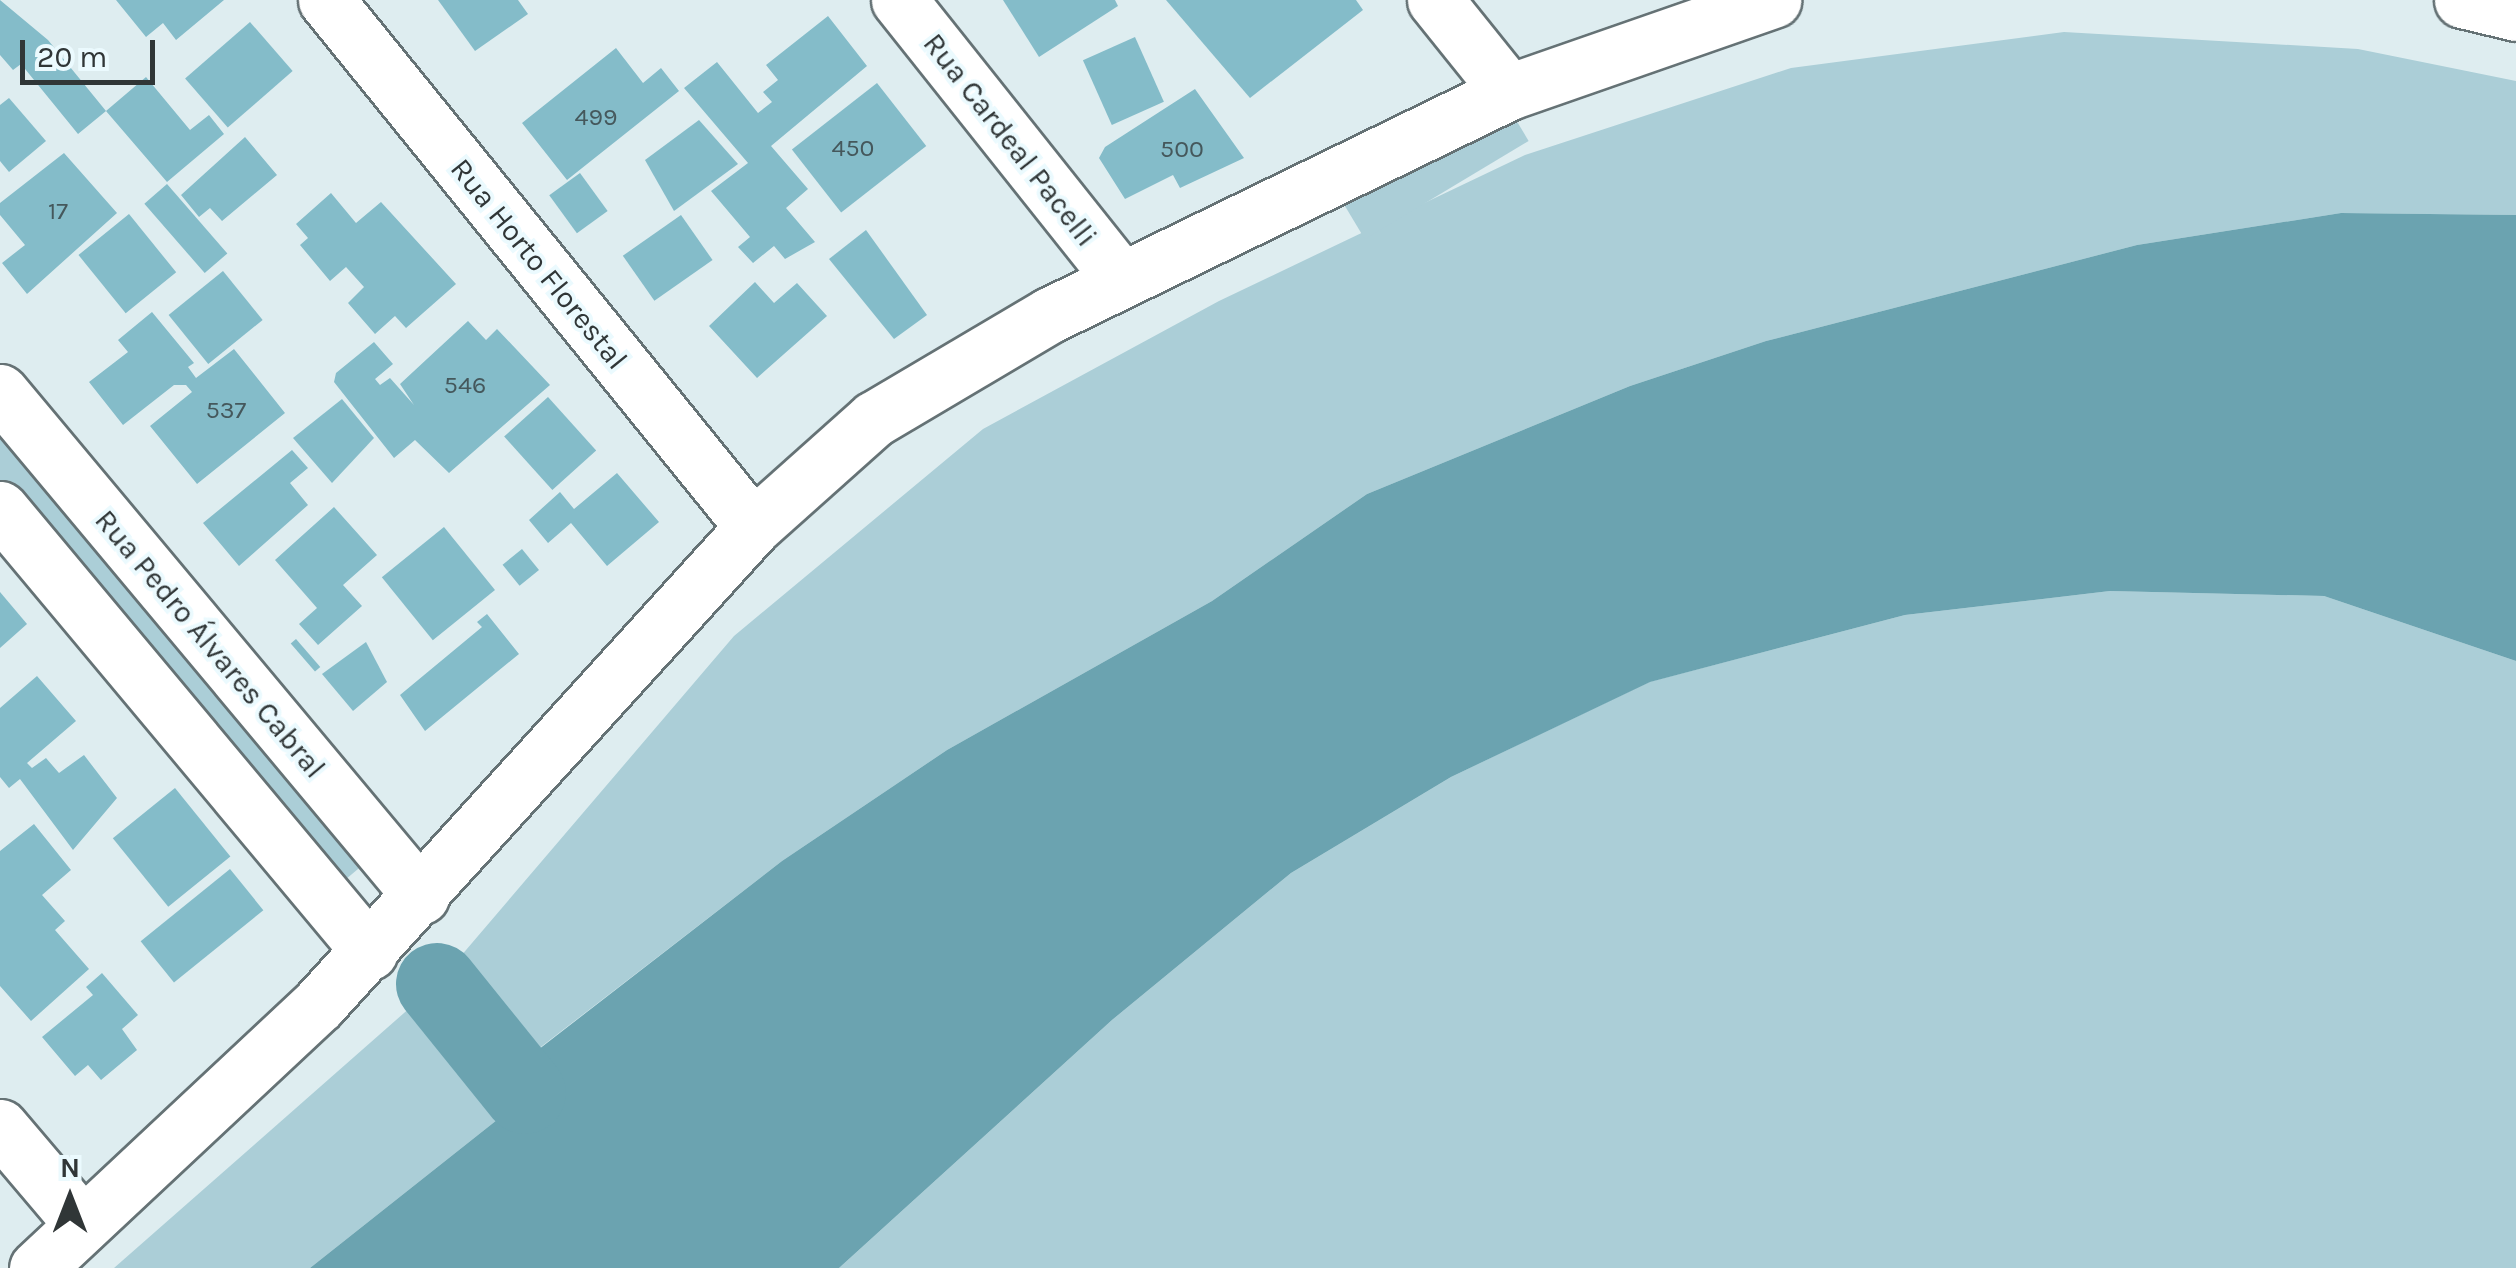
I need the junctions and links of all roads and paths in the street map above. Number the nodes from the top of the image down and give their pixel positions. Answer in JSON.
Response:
{"nodes":[{"id":1,"x":326,"y":0,"type":"edge"},
{"id":2,"x":899,"y":0,"type":"edge"},
{"id":3,"x":1436,"y":0,"type":"edge"},
{"id":4,"x":1773,"y":0,"type":"edge"},
{"id":5,"x":1509,"y":92,"type":"junction"},
{"id":6,"x":1121,"y":279,"type":"junction"},
{"id":7,"x":0,"y":392,"type":"edge"},
{"id":8,"x":0,"y":509,"type":"edge"},
{"id":9,"x":752,"y":527,"type":"junction"},
{"id":10,"x":420,"y":896,"type":"junction"},
{"id":11,"x":370,"y":952,"type":"junction"},
{"id":12,"x":0,"y":1127,"type":"edge"},
{"id":13,"x":83,"y":1225,"type":"junction"},
{"id":14,"x":36,"y":1268,"type":"edge"}],
"edges":[{"from":1,"to":9,"type":"street","name":"Rua Horto Florestal"},
{"from":2,"to":6,"type":"street","name":"Rua Cardeal Pacelli"},
{"from":3,"to":5,"type":"street"},
{"from":4,"to":5,"type":"street"},
{"from":5,"to":6,"type":"street"},
{"from":6,"to":9,"type":"street"},
{"from":7,"to":10,"type":"street","name":"Rua Pedro Álvares Cabral"},
{"from":8,"to":11,"type":"street"},
{"from":9,"to":10,"type":"street"},
{"from":10,"to":11,"type":"street"},
{"from":11,"to":13,"type":"street"},
{"from":12,"to":13,"type":"street"},
{"from":13,"to":14,"type":"street"}]}
